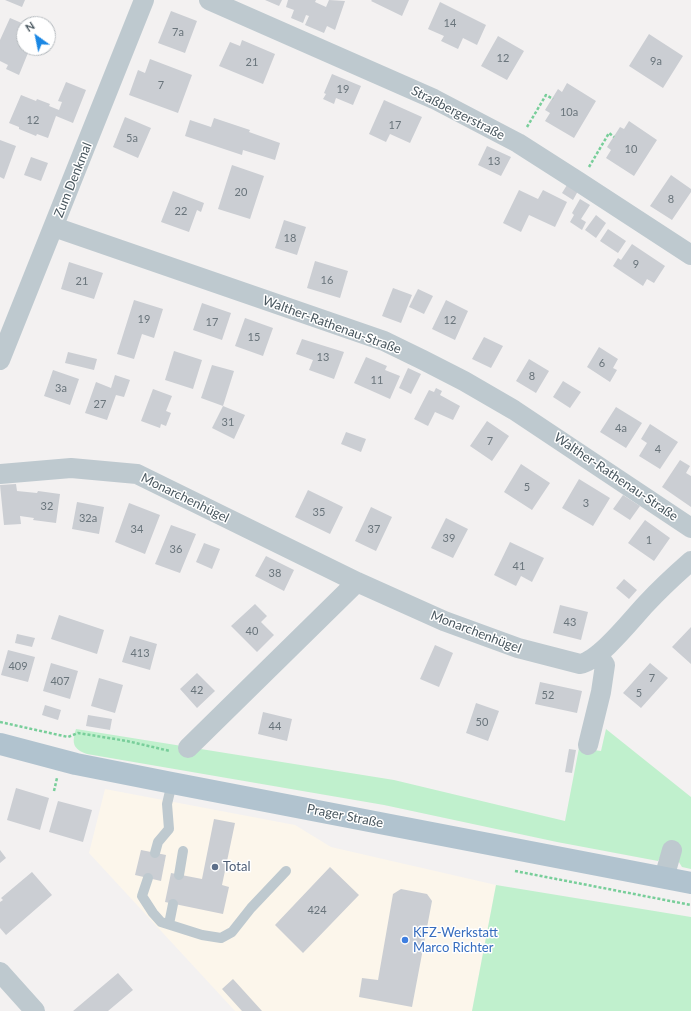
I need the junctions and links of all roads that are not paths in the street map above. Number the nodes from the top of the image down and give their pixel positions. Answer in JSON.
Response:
{"nodes":[{"id":1,"x":144,"y":0,"type":"edge"},
{"id":2,"x":209,"y":0,"type":"edge"},
{"id":3,"x":54,"y":227,"type":"junction"},
{"id":4,"x":691,"y":255,"type":"edge"},
{"id":5,"x":0,"y":360,"type":"edge"},
{"id":6,"x":0,"y":474,"type":"edge"},
{"id":7,"x":691,"y":528,"type":"edge"},
{"id":8,"x":691,"y":562,"type":"edge"},
{"id":9,"x":357,"y":582,"type":"junction"},
{"id":10,"x":598,"y":655,"type":"junction"},
{"id":11,"x":0,"y":744,"type":"edge"},
{"id":12,"x":588,"y":746,"type":"dead end"},
{"id":13,"x":188,"y":748,"type":"road end"},
{"id":14,"x":172,"y":783,"type":"junction"},
{"id":15,"x":183,"y":850,"type":"dead end"},
{"id":16,"x":672,"y":850,"type":"dead end"},
{"id":17,"x":155,"y":852,"type":"dead end"},
{"id":18,"x":286,"y":871,"type":"dead end"},
{"id":19,"x":179,"y":875,"type":"dead end"},
{"id":20,"x":148,"y":878,"type":"dead end"},
{"id":21,"x":664,"y":878,"type":"junction"},
{"id":22,"x":691,"y":884,"type":"edge"},
{"id":23,"x":173,"y":904,"type":"dead end"},
{"id":24,"x":169,"y":924,"type":"junction"},
{"id":25,"x":0,"y":972,"type":"edge"},
{"id":26,"x":35,"y":1011,"type":"edge"}],
"edges":[{"from":1,"to":3,"type":"street","name":"Zum Denkmal"},
{"from":2,"to":4,"type":"street","name":"Straßbergerstraße"},
{"from":3,"to":5,"type":"street","name":"Zum Denkmal"},
{"from":3,"to":7,"type":"street","name":"Walther-Rathenau-Straße"},
{"from":6,"to":9,"type":"street","name":"Monarchenhügel"},
{"from":8,"to":10,"type":"street","name":"Monarchenhügel"},
{"from":9,"to":10,"type":"street","name":"Monarchenhügel"},
{"from":9,"to":13,"type":"street"},
{"from":10,"to":12,"type":"street"},
{"from":11,"to":14,"type":"main road","name":"Prager Straße"},
{"from":14,"to":17,"type":"lane"},
{"from":14,"to":21,"type":"main road","name":"Prager Straße"},
{"from":15,"to":19,"type":"lane"},
{"from":16,"to":21,"type":"street"},
{"from":18,"to":24,"type":"lane"},
{"from":20,"to":24,"type":"lane"},
{"from":21,"to":22,"type":"main road","name":"Prager Straße"},
{"from":23,"to":24,"type":"lane"},
{"from":25,"to":26,"type":"street"}]}
